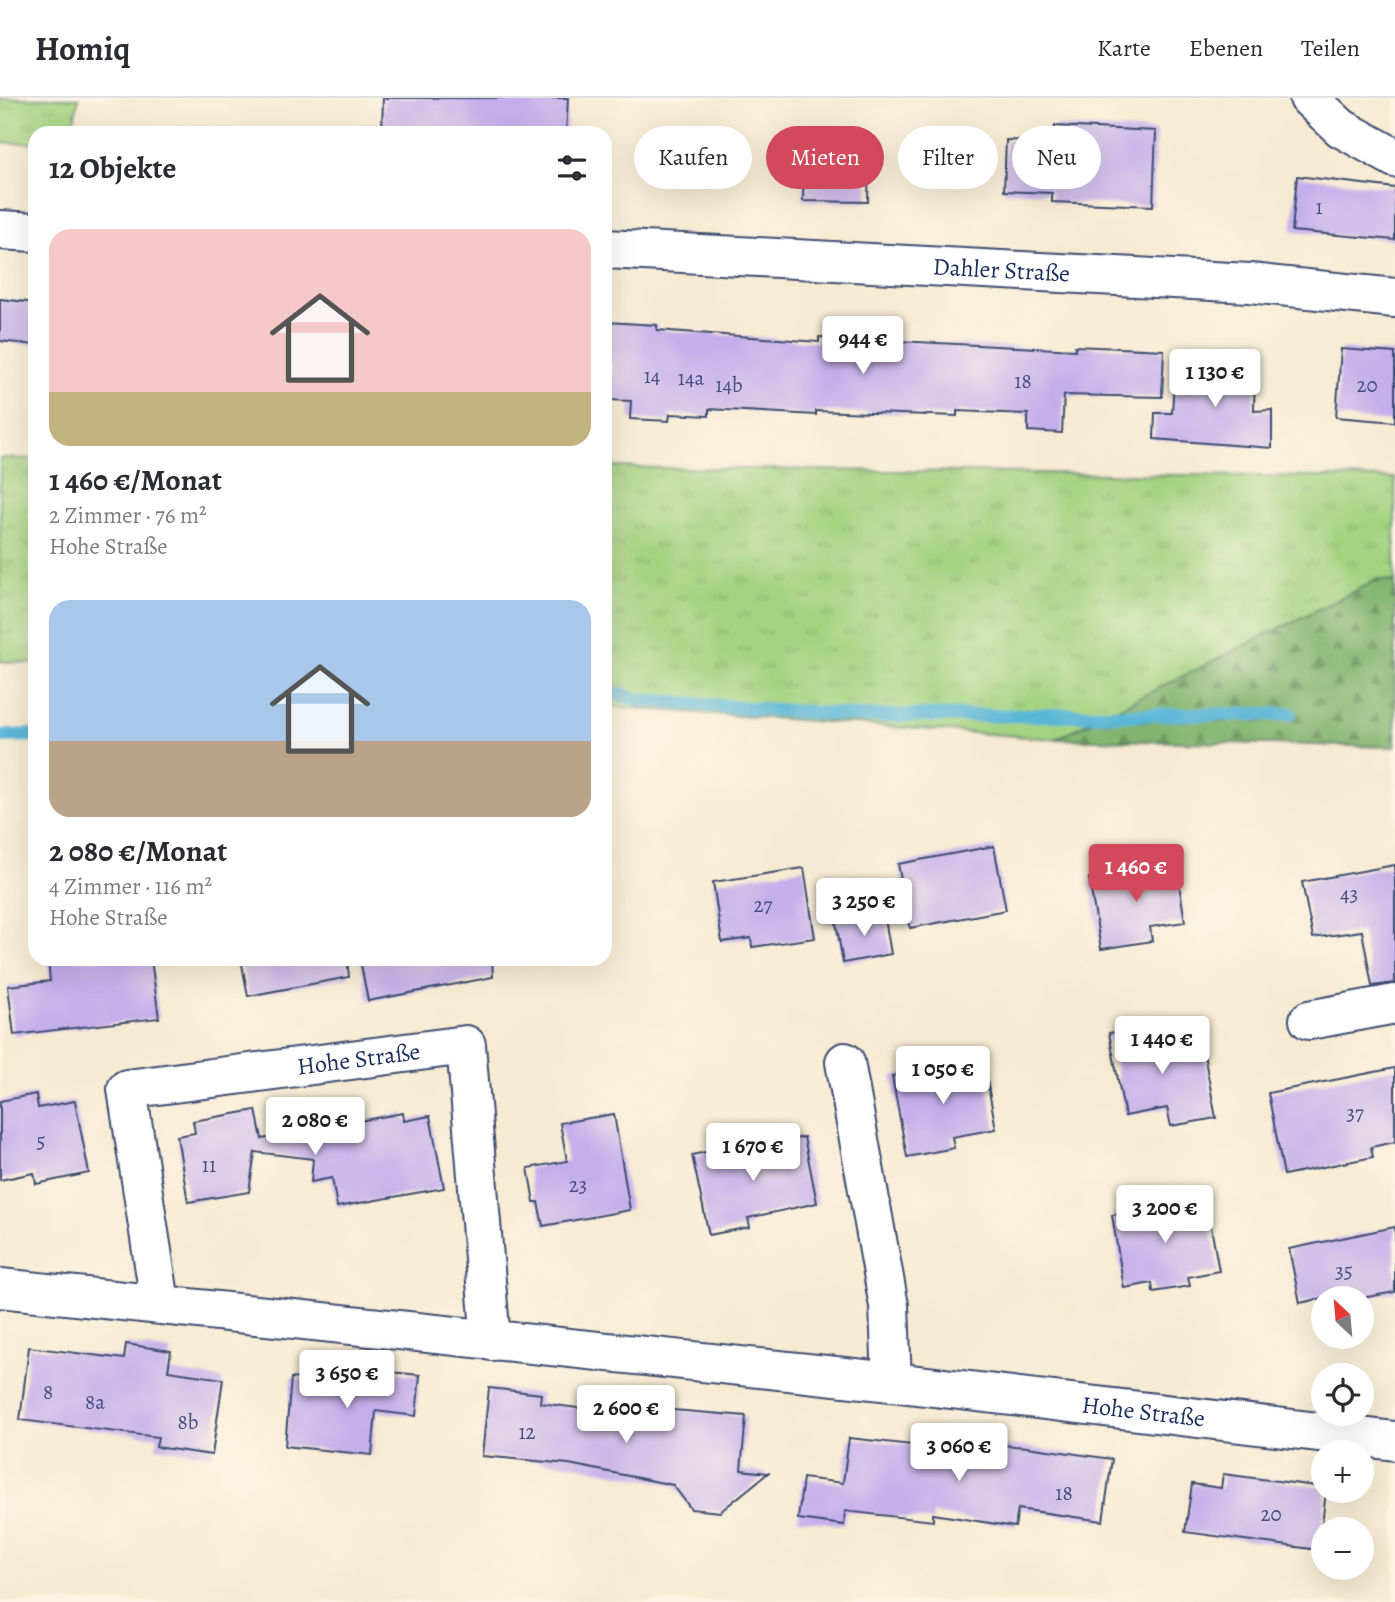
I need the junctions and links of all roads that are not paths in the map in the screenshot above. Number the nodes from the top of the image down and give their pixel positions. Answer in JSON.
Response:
{"nodes":[{"id":1,"x":1309,"y":98,"type":"edge"},
{"id":2,"x":1395,"y":158,"type":"edge"},
{"id":3,"x":0,"y":230,"type":"edge"},
{"id":4,"x":28,"y":232,"type":"edge"},
{"id":5,"x":612,"y":249,"type":"edge"},
{"id":6,"x":1395,"y":298,"type":"edge"},
{"id":7,"x":1395,"y":1004,"type":"edge"},
{"id":8,"x":1309,"y":1020,"type":"dead end"},
{"id":9,"x":845,"y":1062,"type":"dead end"},
{"id":10,"x":0,"y":1289,"type":"edge"},
{"id":11,"x":160,"y":1303,"type":"junction"},
{"id":12,"x":491,"y":1341,"type":"junction"},
{"id":13,"x":892,"y":1382,"type":"junction"},
{"id":14,"x":1395,"y":1441,"type":"edge"}],
"edges":[{"from":1,"to":2,"type":"street"},
{"from":3,"to":4,"type":"street"},
{"from":5,"to":6,"type":"street","name":"Dahler Straße"},
{"from":7,"to":8,"type":"street"},
{"from":9,"to":13,"type":"street"},
{"from":10,"to":11,"type":"street","name":"Hohe Straße"},
{"from":11,"to":12,"type":"street","name":"Hohe Straße"},
{"from":11,"to":12,"type":"street","name":"Hohe Straße"},
{"from":12,"to":13,"type":"street","name":"Hohe Straße"},
{"from":13,"to":14,"type":"street","name":"Hohe Straße"}]}
